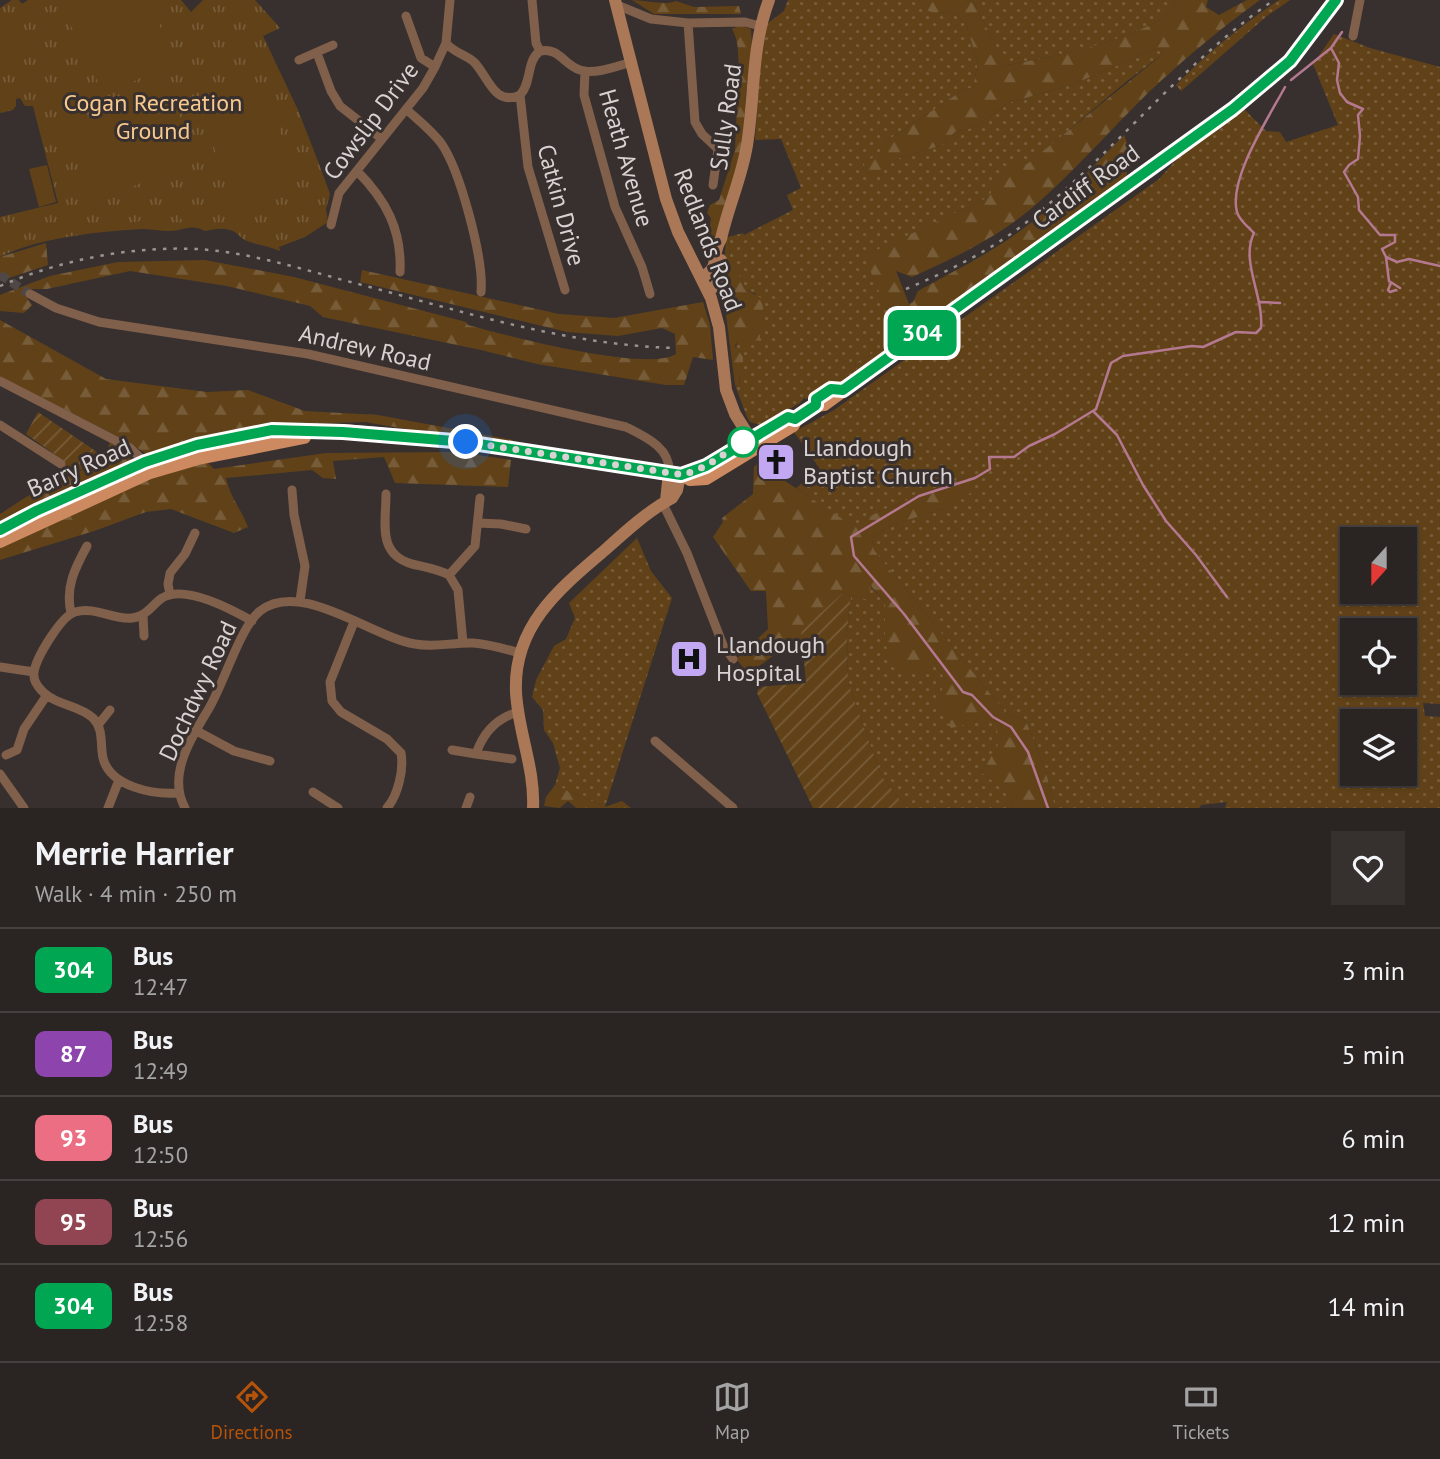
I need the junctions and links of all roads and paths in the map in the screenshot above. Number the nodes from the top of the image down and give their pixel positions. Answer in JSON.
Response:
{"nodes":[{"id":1,"x":450,"y":0,"type":"edge"},
{"id":2,"x":532,"y":0,"type":"edge"},
{"id":3,"x":769,"y":0,"type":"edge"},
{"id":4,"x":1336,"y":0,"type":"edge"},
{"id":5,"x":1360,"y":0,"type":"edge"},
{"id":6,"x":616,"y":3,"type":"edge"},
{"id":7,"x":406,"y":16,"type":"dead end"},
{"id":8,"x":688,"y":23,"type":"junction"},
{"id":9,"x":760,"y":26,"type":"junction"},
{"id":10,"x":1353,"y":36,"type":"dead end"},
{"id":11,"x":446,"y":43,"type":"junction"},
{"id":12,"x":333,"y":45,"type":"dead end"},
{"id":13,"x":540,"y":51,"type":"junction"},
{"id":14,"x":317,"y":52,"type":"junction"},
{"id":15,"x":299,"y":60,"type":"dead end"},
{"id":16,"x":632,"y":62,"type":"junction"},
{"id":17,"x":435,"y":67,"type":"junction"},
{"id":18,"x":585,"y":71,"type":"junction"},
{"id":19,"x":520,"y":96,"type":"junction"},
{"id":20,"x":406,"y":110,"type":"junction"},
{"id":21,"x":382,"y":139,"type":"junction"},
{"id":22,"x":357,"y":171,"type":"junction"},
{"id":23,"x":713,"y":185,"type":"dead end"},
{"id":24,"x":331,"y":225,"type":"dead end"},
{"id":25,"x":721,"y":239,"type":"junction"},
{"id":26,"x":401,"y":272,"type":"dead end"},
{"id":27,"x":702,"y":277,"type":"junction"},
{"id":28,"x":565,"y":290,"type":"dead end"},
{"id":29,"x":708,"y":291,"type":"junction"},
{"id":30,"x":481,"y":292,"type":"dead end"},
{"id":31,"x":30,"y":294,"type":"tunnel mouth"},
{"id":32,"x":650,"y":294,"type":"dead end"},
{"id":33,"x":0,"y":381,"type":"edge"},
{"id":34,"x":0,"y":425,"type":"edge"},
{"id":35,"x":343,"y":432,"type":"junction"},
{"id":36,"x":749,"y":445,"type":"junction"},
{"id":37,"x":145,"y":462,"type":"junction"},
{"id":38,"x":61,"y":464,"type":"dead end"},
{"id":39,"x":678,"y":474,"type":"junction"},
{"id":40,"x":706,"y":478,"type":"junction"},
{"id":41,"x":292,"y":490,"type":"dead end"},
{"id":42,"x":677,"y":491,"type":"junction"},
{"id":43,"x":386,"y":494,"type":"dead end"},
{"id":44,"x":480,"y":498,"type":"dead end"},
{"id":45,"x":665,"y":502,"type":"junction"},
{"id":46,"x":478,"y":523,"type":"junction"},
{"id":47,"x":526,"y":529,"type":"dead end"},
{"id":48,"x":0,"y":530,"type":"edge"},
{"id":49,"x":195,"y":533,"type":"dead end"},
{"id":50,"x":0,"y":541,"type":"edge"},
{"id":51,"x":87,"y":546,"type":"dead end"},
{"id":52,"x":449,"y":575,"type":"junction"},
{"id":53,"x":170,"y":595,"type":"junction"},
{"id":54,"x":300,"y":601,"type":"junction"},
{"id":55,"x":71,"y":613,"type":"junction"},
{"id":56,"x":143,"y":615,"type":"junction"},
{"id":57,"x":251,"y":621,"type":"junction"},
{"id":58,"x":354,"y":622,"type":"junction"},
{"id":59,"x":144,"y":636,"type":"dead end"},
{"id":60,"x":463,"y":643,"type":"junction"},
{"id":61,"x":520,"y":653,"type":"junction"},
{"id":62,"x":733,"y":659,"type":"dead end"},
{"id":63,"x":0,"y":667,"type":"edge"},
{"id":64,"x":34,"y":672,"type":"junction"},
{"id":65,"x":47,"y":695,"type":"junction"},
{"id":66,"x":110,"y":710,"type":"dead end"},
{"id":67,"x":518,"y":712,"type":"junction"},
{"id":68,"x":98,"y":725,"type":"junction"},
{"id":69,"x":195,"y":730,"type":"junction"},
{"id":70,"x":655,"y":741,"type":"dead end"},
{"id":71,"x":452,"y":750,"type":"dead end"},
{"id":72,"x":476,"y":754,"type":"junction"},
{"id":73,"x":6,"y":755,"type":"dead end"},
{"id":74,"x":512,"y":759,"type":"dead end"},
{"id":75,"x":270,"y":761,"type":"dead end"},
{"id":76,"x":0,"y":775,"type":"edge"},
{"id":77,"x":119,"y":780,"type":"junction"},
{"id":78,"x":313,"y":792,"type":"dead end"},
{"id":79,"x":179,"y":793,"type":"junction"},
{"id":80,"x":470,"y":797,"type":"dead end"},
{"id":81,"x":24,"y":808,"type":"edge"},
{"id":82,"x":108,"y":808,"type":"edge"},
{"id":83,"x":185,"y":808,"type":"edge"},
{"id":84,"x":338,"y":808,"type":"edge"},
{"id":85,"x":387,"y":808,"type":"edge"},
{"id":86,"x":466,"y":808,"type":"edge"},
{"id":87,"x":533,"y":808,"type":"edge"},
{"id":88,"x":733,"y":808,"type":"edge"}],
"edges":[{"from":1,"to":11,"type":"street","name":"Cowslip Drive"},
{"from":2,"to":13,"type":"street"},
{"from":3,"to":9,"type":"main road","name":"Sully Road"},
{"from":4,"to":36,"type":"main road","name":"Cardiff Road"},
{"from":5,"to":10,"type":"street"},
{"from":6,"to":8,"type":"street"},
{"from":6,"to":16,"type":"main road","name":"Redlands Road"},
{"from":7,"to":17,"type":"street"},
{"from":8,"to":9,"type":"street"},
{"from":8,"to":23,"type":"street"},
{"from":9,"to":25,"type":"main road","name":"Sully Road"},
{"from":11,"to":17,"type":"street","name":"Cowslip Drive"},
{"from":11,"to":19,"type":"street"},
{"from":12,"to":14,"type":"street"},
{"from":13,"to":18,"type":"street"},
{"from":13,"to":19,"type":"street","name":"Catkin Drive"},
{"from":14,"to":15,"type":"street"},
{"from":14,"to":21,"type":"street"},
{"from":16,"to":18,"type":"street"},
{"from":16,"to":27,"type":"main road","name":"Redlands Road"},
{"from":17,"to":20,"type":"street","name":"Cowslip Drive"},
{"from":18,"to":32,"type":"street","name":"Heath Avenue"},
{"from":19,"to":28,"type":"street","name":"Catkin Drive"},
{"from":20,"to":21,"type":"street","name":"Cowslip Drive"},
{"from":20,"to":30,"type":"street"},
{"from":21,"to":22,"type":"street","name":"Cowslip Drive"},
{"from":22,"to":24,"type":"street","name":"Cowslip Drive"},
{"from":22,"to":26,"type":"street"},
{"from":25,"to":27,"type":"main road","name":"Sully Road"},
{"from":25,"to":29,"type":"main road","name":"Sully Road"},
{"from":27,"to":29,"type":"main road","name":"Redlands Road"},
{"from":29,"to":36,"type":"main road","name":"Redlands Road"},
{"from":31,"to":39,"type":"street","name":"Andrew Road"},
{"from":33,"to":37,"type":"street"},
{"from":34,"to":38,"type":"street"},
{"from":35,"to":37,"type":"main road","name":"Barry Road"},
{"from":35,"to":39,"type":"main road","name":"Barry Road"},
{"from":35,"to":50,"type":"main road","name":"Barry Road"},
{"from":36,"to":39,"type":"main road","name":"Cardiff Road"},
{"from":36,"to":40,"type":"main road","name":"Cardiff Road"},
{"from":37,"to":48,"type":"main road","name":"Barry Road"},
{"from":39,"to":40,"type":"main road"},
{"from":39,"to":42,"type":"main road"},
{"from":39,"to":45,"type":"main road"},
{"from":40,"to":42,"type":"main road"},
{"from":41,"to":54,"type":"street"},
{"from":42,"to":45,"type":"main road"},
{"from":43,"to":52,"type":"street"},
{"from":44,"to":46,"type":"street"},
{"from":45,"to":61,"type":"main road"},
{"from":45,"to":62,"type":"street"},
{"from":46,"to":47,"type":"street"},
{"from":46,"to":52,"type":"street"},
{"from":49,"to":53,"type":"street"},
{"from":51,"to":55,"type":"street"},
{"from":52,"to":60,"type":"street"},
{"from":53,"to":56,"type":"street"},
{"from":53,"to":57,"type":"street"},
{"from":54,"to":57,"type":"street","name":"Dochdwy Road"},
{"from":54,"to":58,"type":"street"},
{"from":55,"to":56,"type":"street"},
{"from":55,"to":64,"type":"street"},
{"from":56,"to":59,"type":"street"},
{"from":57,"to":69,"type":"street","name":"Dochdwy Road"},
{"from":58,"to":60,"type":"street"},
{"from":58,"to":85,"type":"street"},
{"from":60,"to":61,"type":"street"},
{"from":61,"to":67,"type":"main road"},
{"from":63,"to":64,"type":"street"},
{"from":64,"to":65,"type":"street"},
{"from":65,"to":68,"type":"street"},
{"from":65,"to":73,"type":"street"},
{"from":66,"to":68,"type":"street"},
{"from":67,"to":72,"type":"street"},
{"from":67,"to":87,"type":"main road"},
{"from":68,"to":77,"type":"street"},
{"from":69,"to":75,"type":"street"},
{"from":69,"to":79,"type":"street","name":"Dochdwy Road"},
{"from":70,"to":88,"type":"street"},
{"from":71,"to":72,"type":"street"},
{"from":72,"to":74,"type":"street"},
{"from":76,"to":81,"type":"street"},
{"from":77,"to":79,"type":"street"},
{"from":77,"to":82,"type":"street"},
{"from":78,"to":84,"type":"street"},
{"from":79,"to":83,"type":"street","name":"Dochdwy Road"},
{"from":80,"to":86,"type":"street"}]}
